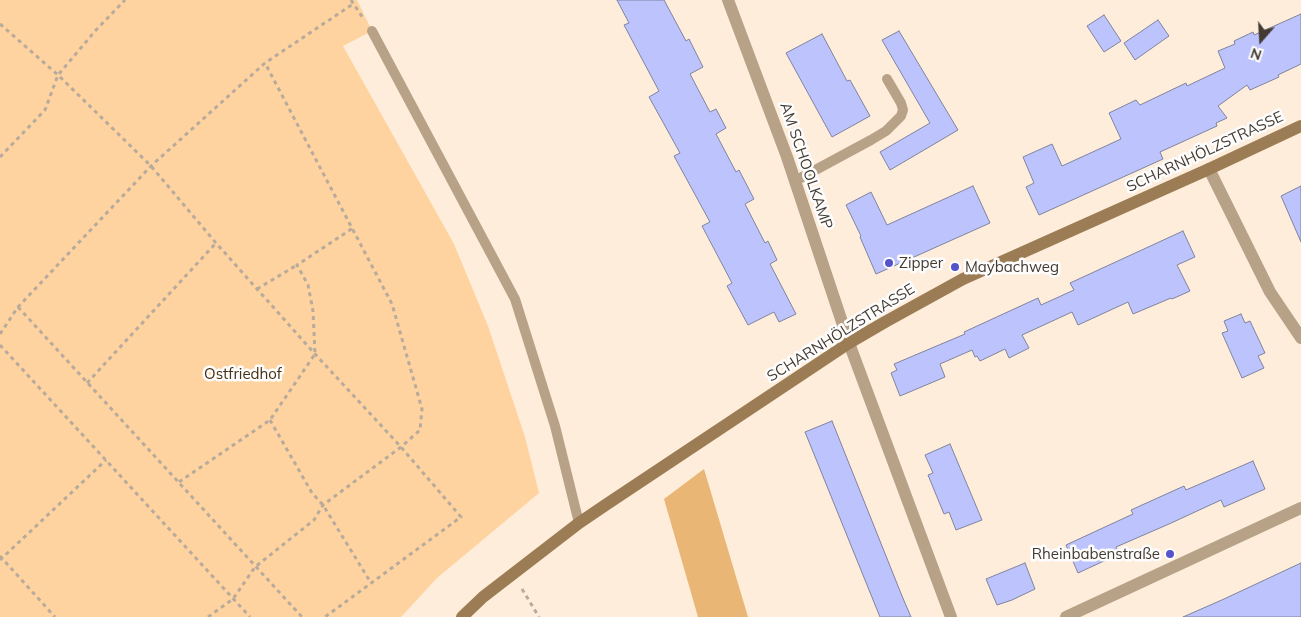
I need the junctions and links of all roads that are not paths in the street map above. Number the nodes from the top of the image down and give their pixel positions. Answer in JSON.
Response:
{"nodes":[{"id":1,"x":728,"y":0,"type":"edge"},
{"id":2,"x":372,"y":31,"type":"road end"},
{"id":3,"x":888,"y":79,"type":"dead end"},
{"id":4,"x":1301,"y":126,"type":"edge"},
{"id":5,"x":1210,"y":169,"type":"junction"},
{"id":6,"x":795,"y":182,"type":"junction"},
{"id":7,"x":1301,"y":338,"type":"edge"},
{"id":8,"x":849,"y":343,"type":"junction"},
{"id":9,"x":1301,"y":508,"type":"edge"},
{"id":10,"x":579,"y":523,"type":"junction"},
{"id":11,"x":462,"y":617,"type":"edge"},
{"id":12,"x":951,"y":617,"type":"edge"},
{"id":13,"x":1066,"y":617,"type":"edge"}],
"edges":[{"from":1,"to":6,"type":"street","name":"AM SCHOOLKAMP"},
{"from":2,"to":10,"type":"lane"},
{"from":3,"to":6,"type":"lane"},
{"from":4,"to":5,"type":"main road","name":"SCHARNHÖLZSTRASSE"},
{"from":5,"to":7,"type":"street"},
{"from":5,"to":8,"type":"main road","name":"SCHARNHÖLZSTRASSE"},
{"from":6,"to":8,"type":"street","name":"AM SCHOOLKAMP"},
{"from":8,"to":10,"type":"main road","name":"SCHARNHÖLZSTRASSE"},
{"from":8,"to":12,"type":"street"},
{"from":9,"to":13,"type":"street"},
{"from":10,"to":11,"type":"main road","name":"SCHARNHÖLZSTRASSE"}]}
